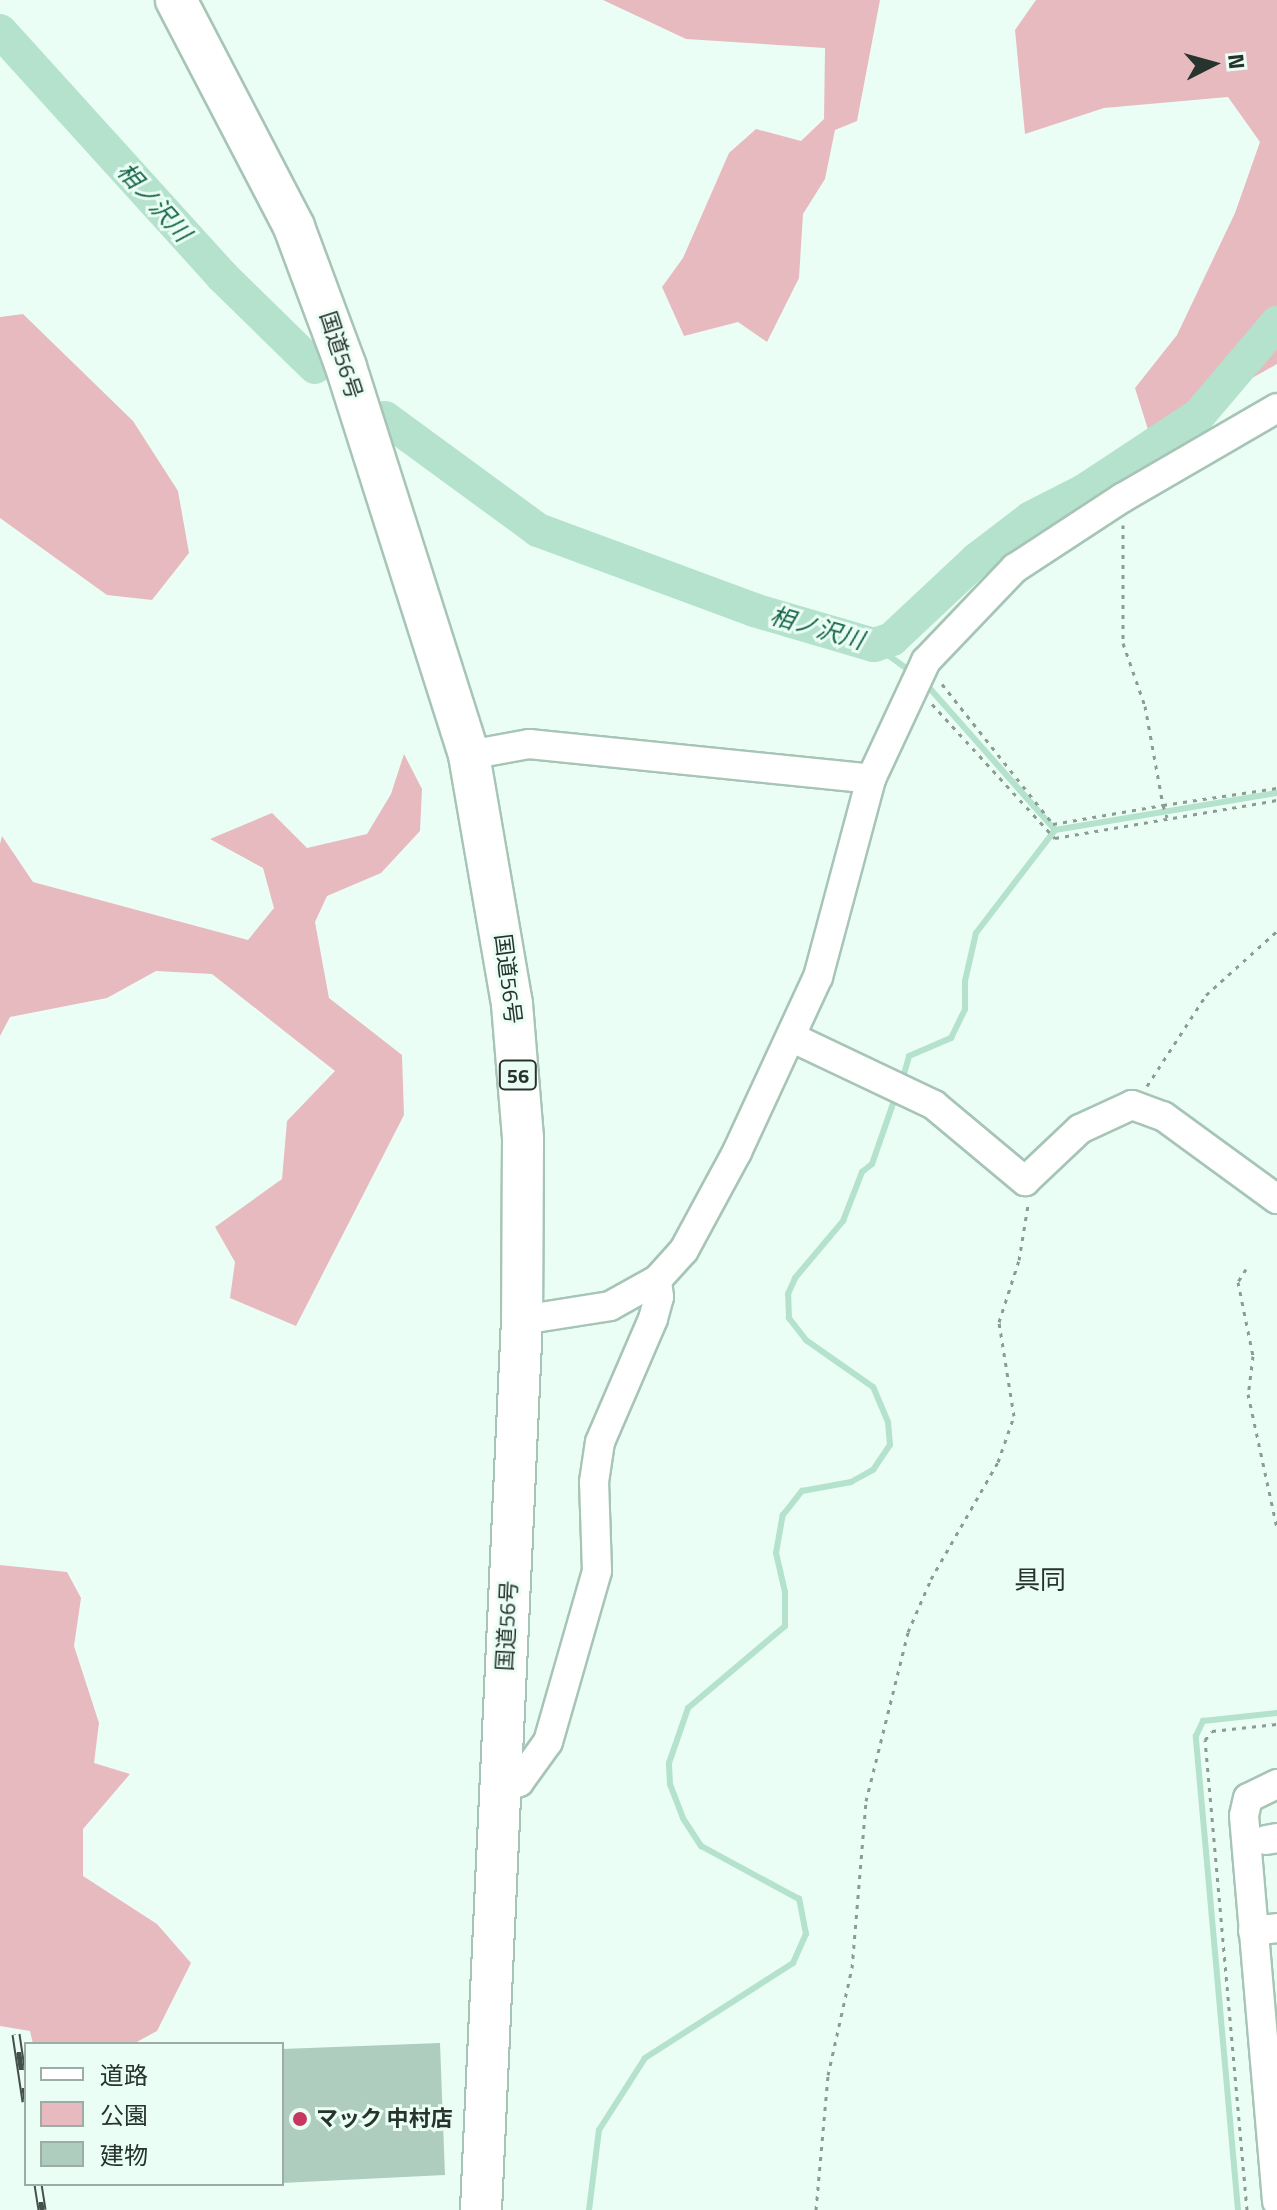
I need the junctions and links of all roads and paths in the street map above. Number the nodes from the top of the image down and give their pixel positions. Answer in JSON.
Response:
{"nodes":[{"id":1,"x":176,"y":0,"type":"edge"},
{"id":2,"x":1277,"y":408,"type":"edge"},
{"id":3,"x":1122,"y":498,"type":"junction"},
{"id":4,"x":921,"y":672,"type":"junction"},
{"id":5,"x":469,"y":755,"type":"junction"},
{"id":6,"x":871,"y":779,"type":"junction"},
{"id":7,"x":1277,"y":788,"type":"edge"},
{"id":8,"x":1277,"y":800,"type":"edge"},
{"id":9,"x":1163,"y":805,"type":"junction"},
{"id":10,"x":1167,"y":817,"type":"junction"},
{"id":11,"x":1277,"y":931,"type":"edge"},
{"id":12,"x":793,"y":1038,"type":"junction"},
{"id":13,"x":1132,"y":1105,"type":"junction"},
{"id":14,"x":1025,"y":1181,"type":"junction"},
{"id":15,"x":1277,"y":1199,"type":"edge"},
{"id":16,"x":1246,"y":1269,"type":"dead end"},
{"id":17,"x":657,"y":1280,"type":"junction"},
{"id":18,"x":522,"y":1320,"type":"junction"},
{"id":19,"x":1277,"y":1528,"type":"edge"},
{"id":20,"x":1277,"y":1724,"type":"edge"},
{"id":21,"x":1277,"y":1765,"type":"edge"},
{"id":22,"x":1277,"y":1784,"type":"edge"},
{"id":23,"x":499,"y":1790,"type":"junction"},
{"id":24,"x":1244,"y":1816,"type":"junction"},
{"id":25,"x":1265,"y":1929,"type":"edge"},
{"id":26,"x":1267,"y":1991,"type":"edge"},
{"id":27,"x":1270,"y":2054,"type":"edge"},
{"id":28,"x":1271,"y":2095,"type":"edge"},
{"id":29,"x":1276,"y":2202,"type":"edge"},
{"id":30,"x":481,"y":2210,"type":"edge"},
{"id":31,"x":816,"y":2210,"type":"edge"},
{"id":32,"x":1247,"y":2210,"type":"edge"}],
"edges":[{"from":1,"to":5,"type":"highway","name":"国道56号","number":"56"},
{"from":2,"to":3,"type":"street"},
{"from":3,"to":4,"type":"street"},
{"from":3,"to":9,"type":"path"},
{"from":4,"to":6,"type":"street"},
{"from":4,"to":9,"type":"path"},
{"from":4,"to":10,"type":"path"},
{"from":5,"to":6,"type":"street"},
{"from":5,"to":18,"type":"highway","name":"国道56号","number":"56"},
{"from":6,"to":12,"type":"street"},
{"from":7,"to":9,"type":"path"},
{"from":8,"to":10,"type":"path"},
{"from":9,"to":10,"type":"path"},
{"from":11,"to":13,"type":"path"},
{"from":12,"to":14,"type":"street"},
{"from":12,"to":17,"type":"street"},
{"from":13,"to":14,"type":"street"},
{"from":13,"to":15,"type":"street"},
{"from":14,"to":31,"type":"path"},
{"from":16,"to":19,"type":"path"},
{"from":17,"to":18,"type":"street"},
{"from":17,"to":23,"type":"street"},
{"from":18,"to":23,"type":"highway","name":"国道56号","number":"56"},
{"from":20,"to":32,"type":"path"},
{"from":21,"to":24,"type":"street"},
{"from":22,"to":24,"type":"street"},
{"from":23,"to":30,"type":"highway","name":"国道56号","number":"56"},
{"from":24,"to":25,"type":"street"},
{"from":25,"to":26,"type":"street"},
{"from":26,"to":27,"type":"street"},
{"from":27,"to":28,"type":"street"},
{"from":28,"to":29,"type":"street"}]}
